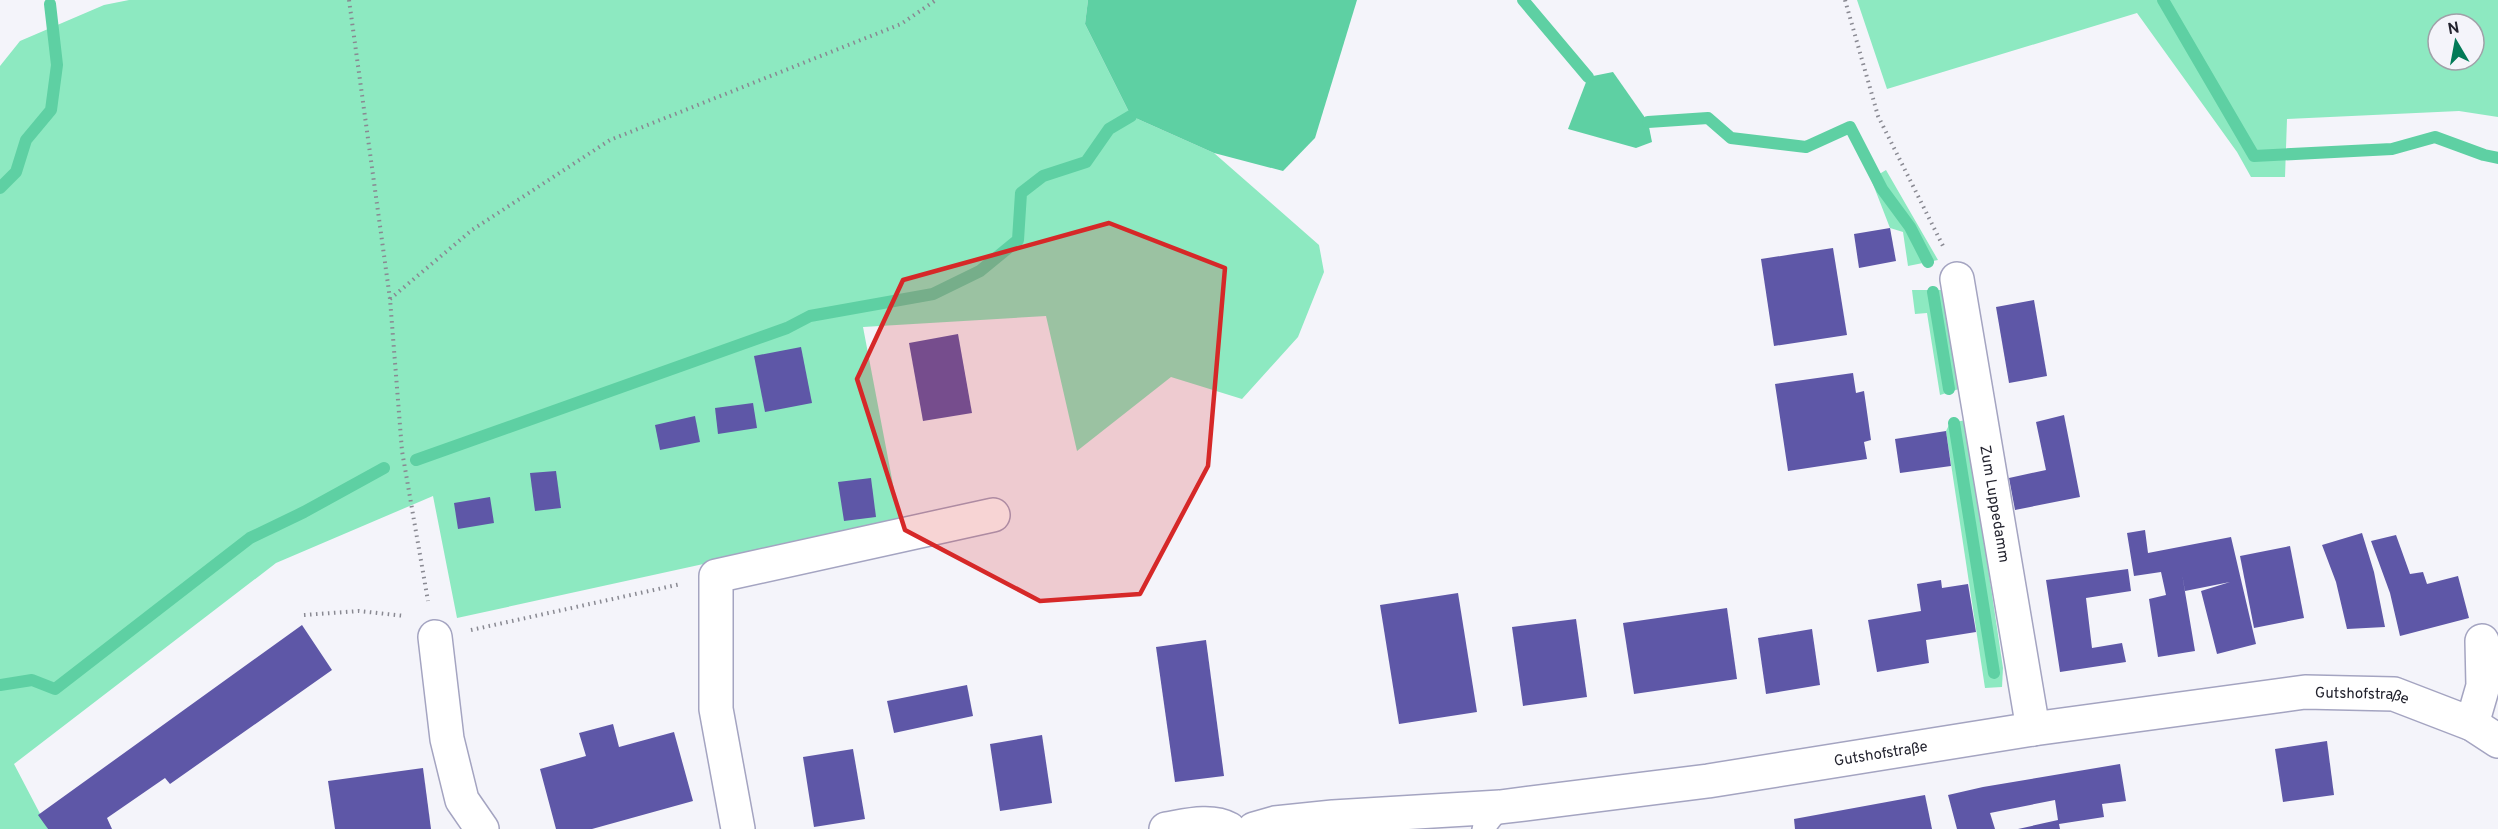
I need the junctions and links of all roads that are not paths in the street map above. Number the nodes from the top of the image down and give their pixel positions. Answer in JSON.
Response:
{"nodes":[{"id":1,"x":1957,"y":279,"type":"road end"},
{"id":2,"x":993,"y":515,"type":"dead end"},
{"id":3,"x":435,"y":638,"type":"road end"},
{"id":4,"x":2490,"y":639,"type":"edge"},
{"id":5,"x":2033,"y":729,"type":"junction"},
{"id":6,"x":2485,"y":732,"type":"edge"},
{"id":7,"x":1491,"y":818,"type":"edge"},
{"id":8,"x":1386,"y":821,"type":"edge"},
{"id":9,"x":1173,"y":828,"type":"edge"},
{"id":10,"x":482,"y":829,"type":"edge"},
{"id":11,"x":738,"y":829,"type":"edge"},
{"id":12,"x":1229,"y":829,"type":"edge"},
{"id":13,"x":1254,"y":829,"type":"edge"}],
"edges":[{"from":1,"to":5,"type":"street","name":"Zum Luppedamm"},
{"from":2,"to":11,"type":"street"},
{"from":3,"to":10,"type":"street"},
{"from":4,"to":6,"type":"street"},
{"from":5,"to":6,"type":"street","name":"Gutshofstraße"},
{"from":5,"to":7,"type":"street","name":"Gutshofstraße"},
{"from":7,"to":8,"type":"street","name":"Gutshofstraße"},
{"from":8,"to":13,"type":"street","name":"Gutshofstraße"},
{"from":9,"to":12,"type":"street"}]}
